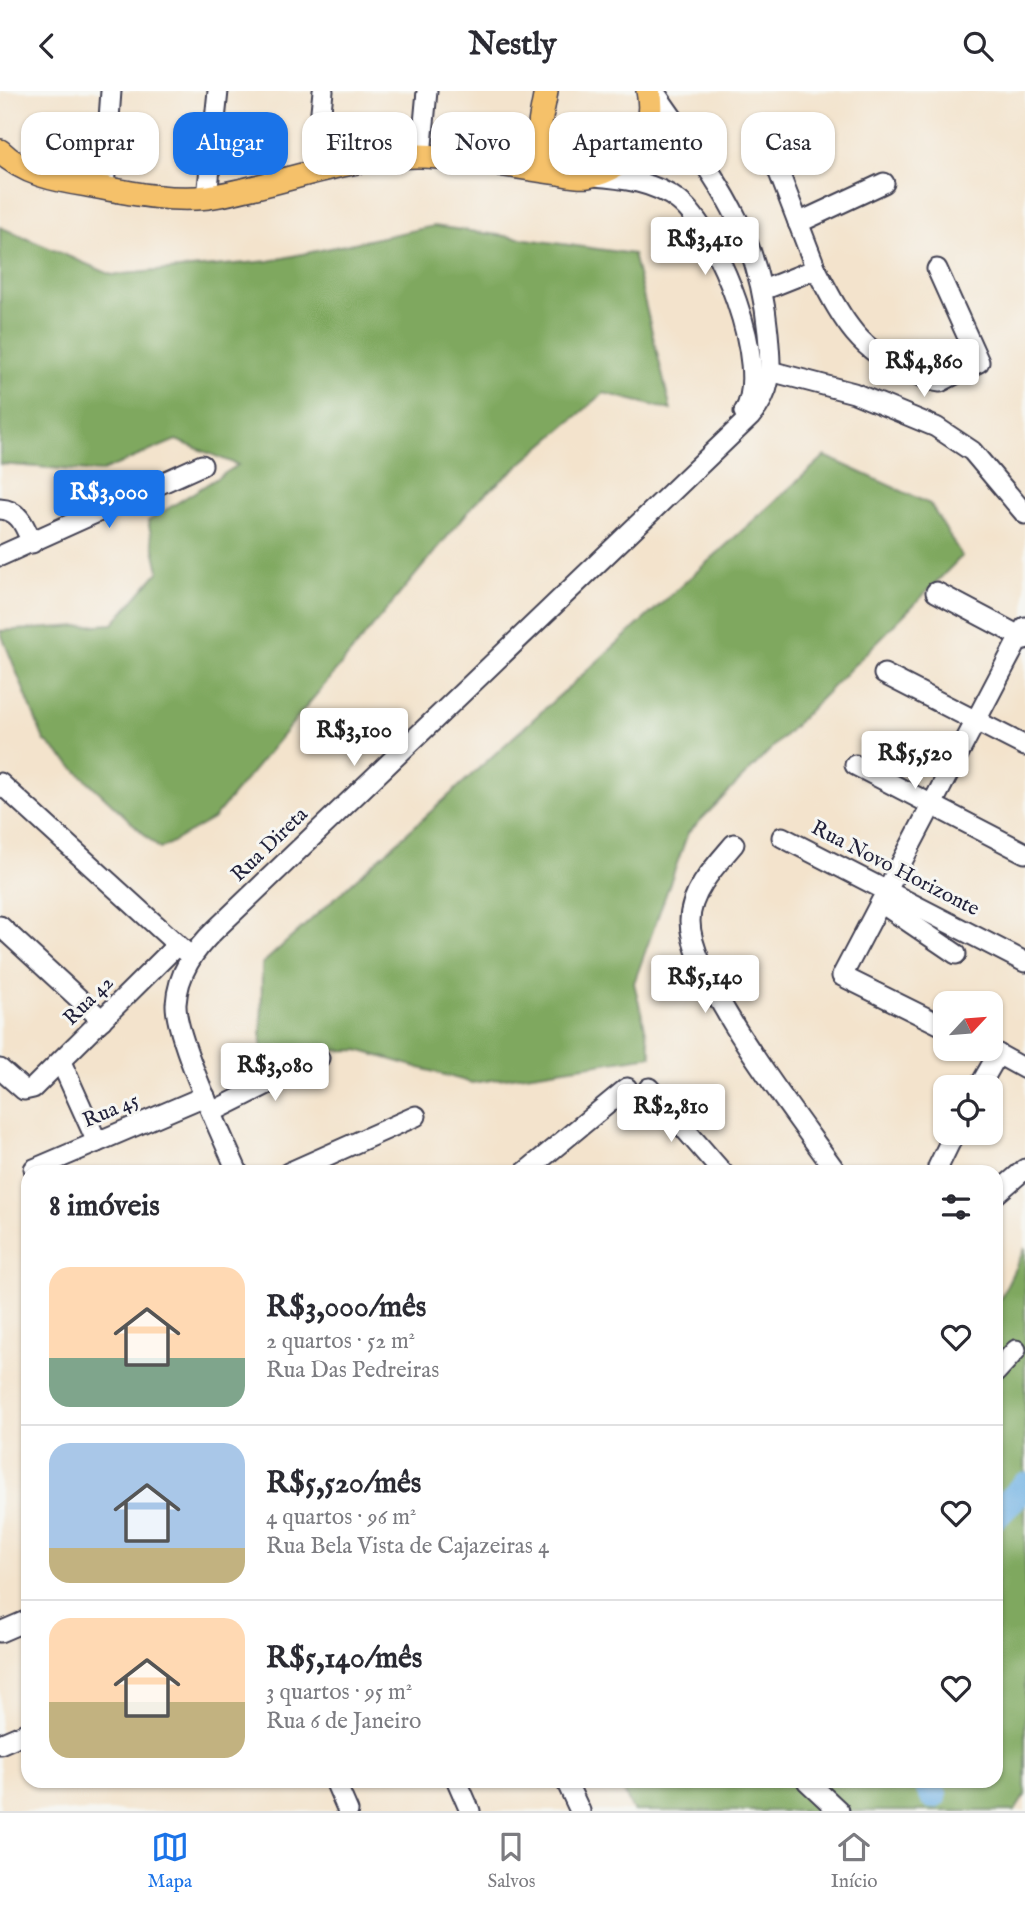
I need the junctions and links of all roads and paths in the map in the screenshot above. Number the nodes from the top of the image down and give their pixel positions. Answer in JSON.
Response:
{"nodes":[{"id":1,"x":111,"y":91,"type":"edge"},
{"id":2,"x":218,"y":91,"type":"edge"},
{"id":3,"x":323,"y":91,"type":"edge"},
{"id":4,"x":428,"y":91,"type":"edge"},
{"id":5,"x":546,"y":91,"type":"edge"},
{"id":6,"x":648,"y":91,"type":"edge"},
{"id":7,"x":654,"y":91,"type":"edge"},
{"id":8,"x":321,"y":112,"type":"edge"},
{"id":9,"x":0,"y":151,"type":"edge"},
{"id":10,"x":417,"y":156,"type":"edge"},
{"id":11,"x":421,"y":156,"type":"junction"},
{"id":12,"x":549,"y":168,"type":"edge"},
{"id":13,"x":549,"y":171,"type":"edge"},
{"id":14,"x":302,"y":174,"type":"edge"},
{"id":15,"x":580,"y":175,"type":"edge"},
{"id":16,"x":780,"y":175,"type":"edge"},
{"id":17,"x":588,"y":176,"type":"junction"},
{"id":18,"x":884,"y":183,"type":"dead end"},
{"id":19,"x":104,"y":188,"type":"junction"},
{"id":20,"x":207,"y":197,"type":"junction"},
{"id":21,"x":798,"y":223,"type":"junction"},
{"id":22,"x":816,"y":269,"type":"junction"},
{"id":23,"x":937,"y":269,"type":"dead end"},
{"id":24,"x":764,"y":290,"type":"junction"},
{"id":25,"x":746,"y":342,"type":"junction"},
{"id":26,"x":768,"y":344,"type":"junction"},
{"id":27,"x":770,"y":371,"type":"junction"},
{"id":28,"x":730,"y":434,"type":"junction"},
{"id":29,"x":202,"y":465,"type":"dead end"},
{"id":30,"x":0,"y":509,"type":"edge"},
{"id":31,"x":1025,"y":514,"type":"edge"},
{"id":32,"x":32,"y":543,"type":"junction"},
{"id":33,"x":0,"y":556,"type":"edge"},
{"id":34,"x":936,"y":592,"type":"dead end"},
{"id":35,"x":1023,"y":634,"type":"edge"},
{"id":36,"x":884,"y":674,"type":"dead end"},
{"id":37,"x":976,"y":718,"type":"junction"},
{"id":38,"x":1025,"y":746,"type":"edge"},
{"id":39,"x":855,"y":765,"type":"dead end"},
{"id":40,"x":0,"y":783,"type":"edge"},
{"id":41,"x":930,"y":806,"type":"junction"},
{"id":42,"x":782,"y":837,"type":"dead end"},
{"id":43,"x":734,"y":844,"type":"dead end"},
{"id":44,"x":1025,"y":853,"type":"edge"},
{"id":45,"x":884,"y":897,"type":"junction"},
{"id":46,"x":0,"y":926,"type":"edge"},
{"id":47,"x":184,"y":951,"type":"junction"},
{"id":48,"x":956,"y":954,"type":"dead end"},
{"id":49,"x":1025,"y":962,"type":"edge"},
{"id":50,"x":102,"y":1020,"type":"junction"},
{"id":51,"x":933,"y":1021,"type":"edge"},
{"id":52,"x":1003,"y":1057,"type":"edge"},
{"id":53,"x":319,"y":1058,"type":"dead end"},
{"id":54,"x":61,"y":1062,"type":"junction"},
{"id":55,"x":0,"y":1069,"type":"edge"},
{"id":56,"x":1025,"y":1069,"type":"edge"},
{"id":57,"x":627,"y":1088,"type":"dead end"},
{"id":58,"x":649,"y":1089,"type":"dead end"},
{"id":59,"x":209,"y":1104,"type":"junction"},
{"id":60,"x":416,"y":1116,"type":"dead end"},
{"id":61,"x":97,"y":1142,"type":"junction"},
{"id":62,"x":949,"y":1145,"type":"edge"},
{"id":63,"x":43,"y":1165,"type":"edge"},
{"id":64,"x":234,"y":1165,"type":"edge"},
{"id":65,"x":306,"y":1165,"type":"edge"},
{"id":66,"x":534,"y":1165,"type":"edge"},
{"id":67,"x":716,"y":1165,"type":"edge"},
{"id":68,"x":832,"y":1165,"type":"edge"},
{"id":69,"x":939,"y":1165,"type":"edge"},
{"id":70,"x":1025,"y":1169,"type":"edge"},
{"id":71,"x":1003,"y":1188,"type":"edge"},
{"id":72,"x":1016,"y":1350,"type":"dead end"},
{"id":73,"x":1003,"y":1364,"type":"edge"},
{"id":74,"x":21,"y":1623,"type":"edge"},
{"id":75,"x":0,"y":1632,"type":"edge"},
{"id":76,"x":21,"y":1735,"type":"edge"},
{"id":77,"x":0,"y":1744,"type":"edge"},
{"id":78,"x":338,"y":1788,"type":"edge"},
{"id":79,"x":460,"y":1788,"type":"edge"},
{"id":80,"x":569,"y":1788,"type":"edge"},
{"id":81,"x":814,"y":1788,"type":"edge"},
{"id":82,"x":348,"y":1811,"type":"edge"},
{"id":83,"x":470,"y":1811,"type":"edge"},
{"id":84,"x":580,"y":1811,"type":"edge"},
{"id":85,"x":839,"y":1811,"type":"edge"}],
"edges":[{"from":1,"to":19,"type":"street"},
{"from":2,"to":20,"type":"street"},
{"from":3,"to":8,"type":"street"},
{"from":4,"to":11,"type":"street"},
{"from":5,"to":12,"type":"main road"},
{"from":6,"to":17,"type":"main road"},
{"from":7,"to":24,"type":"street","name":"Rua Direta"},
{"from":9,"to":19,"type":"main road"},
{"from":10,"to":11,"type":"main road"},
{"from":11,"to":13,"type":"main road"},
{"from":14,"to":20,"type":"main road"},
{"from":15,"to":17,"type":"main road"},
{"from":16,"to":21,"type":"street"},
{"from":17,"to":25,"type":"street","name":"Rua Direta"},
{"from":18,"to":21,"type":"street"},
{"from":19,"to":20,"type":"main road"},
{"from":21,"to":22,"type":"street"},
{"from":22,"to":23,"type":"street"},
{"from":22,"to":24,"type":"street"},
{"from":24,"to":26,"type":"street","name":"Rua Direta"},
{"from":25,"to":26,"type":"street"},
{"from":25,"to":28,"type":"street","name":"Rua Direta"},
{"from":26,"to":27,"type":"street","name":"Rua Direta"},
{"from":27,"to":28,"type":"street","name":"Rua Direta"},
{"from":27,"to":31,"type":"street"},
{"from":28,"to":47,"type":"street","name":"Rua Direta"},
{"from":29,"to":32,"type":"street"},
{"from":30,"to":32,"type":"street"},
{"from":32,"to":33,"type":"street"},
{"from":34,"to":35,"type":"street"},
{"from":35,"to":37,"type":"street"},
{"from":36,"to":37,"type":"street"},
{"from":37,"to":38,"type":"street"},
{"from":37,"to":41,"type":"street"},
{"from":39,"to":41,"type":"street"},
{"from":40,"to":47,"type":"street"},
{"from":41,"to":44,"type":"street"},
{"from":41,"to":45,"type":"street"},
{"from":42,"to":45,"type":"street","name":"Rua Novo Horizonte"},
{"from":43,"to":68,"type":"street"},
{"from":45,"to":48,"type":"street"},
{"from":45,"to":49,"type":"street","name":"Rua Novo Horizonte"},
{"from":45,"to":51,"type":"street"},
{"from":46,"to":50,"type":"street"},
{"from":47,"to":50,"type":"street","name":"Rua 42"},
{"from":47,"to":59,"type":"street","name":"Rua Direta"},
{"from":50,"to":54,"type":"street","name":"Rua 42"},
{"from":52,"to":56,"type":"street"},
{"from":53,"to":59,"type":"street","name":"Rua 45"},
{"from":54,"to":55,"type":"street","name":"Rua 42"},
{"from":54,"to":61,"type":"street"},
{"from":57,"to":66,"type":"street"},
{"from":58,"to":67,"type":"street"},
{"from":59,"to":61,"type":"street","name":"Rua 45"},
{"from":59,"to":64,"type":"street","name":"Rua Direta"},
{"from":60,"to":65,"type":"street"},
{"from":61,"to":63,"type":"street","name":"Rua 45"},
{"from":62,"to":69,"type":"street"},
{"from":70,"to":71,"type":"street"},
{"from":72,"to":73,"type":"street"},
{"from":74,"to":75,"type":"street"},
{"from":76,"to":77,"type":"street"},
{"from":78,"to":82,"type":"street"},
{"from":79,"to":83,"type":"street"},
{"from":80,"to":84,"type":"street"},
{"from":81,"to":85,"type":"street"}]}
